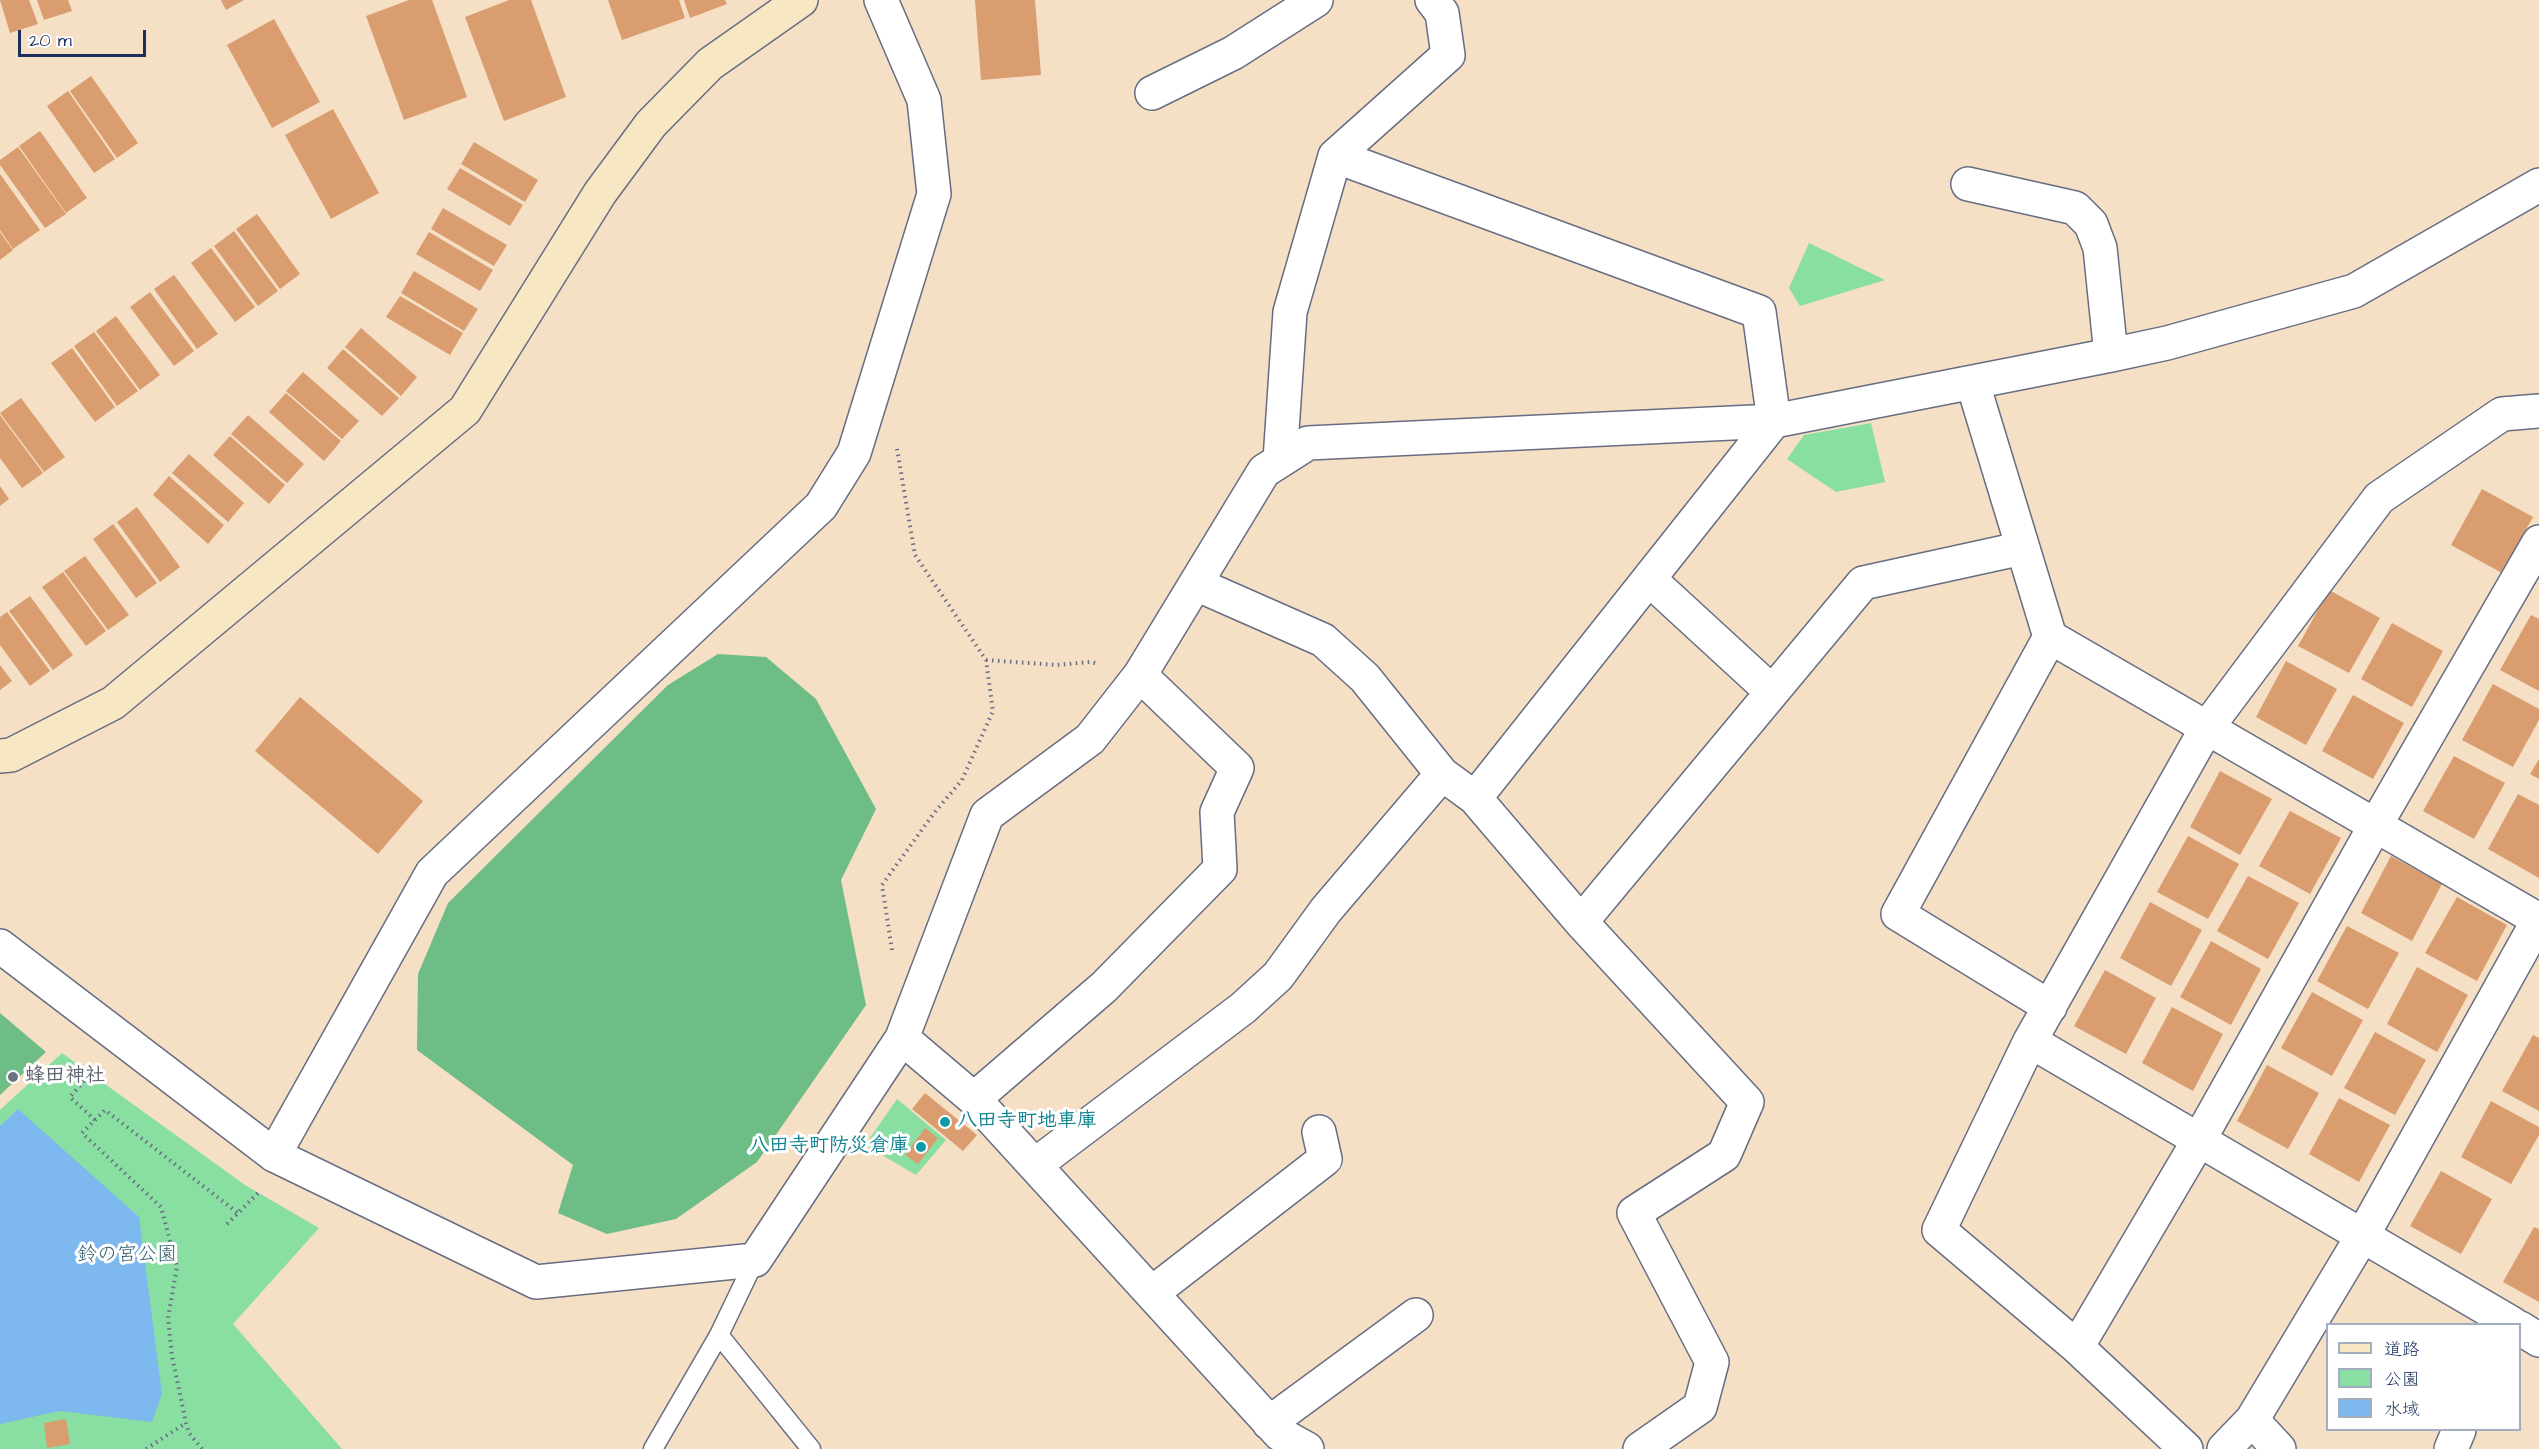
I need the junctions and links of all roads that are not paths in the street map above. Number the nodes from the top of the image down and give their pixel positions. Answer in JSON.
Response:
{"nodes":[{"id":1,"x":801,"y":0,"type":"edge"},
{"id":2,"x":881,"y":0,"type":"edge"},
{"id":3,"x":1316,"y":0,"type":"edge"},
{"id":4,"x":1444,"y":4,"type":"edge"},
{"id":5,"x":1152,"y":93,"type":"dead end"},
{"id":6,"x":1335,"y":156,"type":"junction"},
{"id":7,"x":1968,"y":184,"type":"dead end"},
{"id":8,"x":2539,"y":185,"type":"edge"},
{"id":9,"x":2111,"y":355,"type":"junction"},
{"id":10,"x":1973,"y":384,"type":"junction"},
{"id":11,"x":2539,"y":411,"type":"edge"},
{"id":12,"x":1774,"y":421,"type":"junction"},
{"id":13,"x":1280,"y":460,"type":"junction"},
{"id":14,"x":2539,"y":542,"type":"edge"},
{"id":15,"x":2023,"y":548,"type":"junction"},
{"id":16,"x":1649,"y":579,"type":"junction"},
{"id":17,"x":1196,"y":584,"type":"junction"},
{"id":18,"x":2049,"y":637,"type":"junction"},
{"id":19,"x":1140,"y":675,"type":"junction"},
{"id":20,"x":1772,"y":692,"type":"junction"},
{"id":21,"x":2206,"y":729,"type":"junction"},
{"id":22,"x":0,"y":756,"type":"edge"},
{"id":23,"x":1442,"y":774,"type":"junction"},
{"id":24,"x":1475,"y":798,"type":"junction"},
{"id":25,"x":2375,"y":825,"type":"junction"},
{"id":26,"x":2539,"y":919,"type":"edge"},
{"id":27,"x":1581,"y":922,"type":"junction"},
{"id":28,"x":0,"y":946,"type":"edge"},
{"id":29,"x":2050,"y":1007,"type":"junction"},
{"id":30,"x":907,"y":1024,"type":"junction"},
{"id":31,"x":2030,"y":1041,"type":"junction"},
{"id":32,"x":974,"y":1099,"type":"junction"},
{"id":33,"x":1319,"y":1131,"type":"dead end"},
{"id":34,"x":2199,"y":1140,"type":"junction"},
{"id":35,"x":274,"y":1155,"type":"junction"},
{"id":36,"x":1035,"y":1165,"type":"junction"},
{"id":37,"x":2363,"y":1236,"type":"junction"},
{"id":38,"x":755,"y":1260,"type":"junction"},
{"id":39,"x":1152,"y":1293,"type":"junction"},
{"id":40,"x":1416,"y":1315,"type":"dead end"},
{"id":41,"x":2507,"y":1323,"type":"edge"},
{"id":42,"x":2521,"y":1330,"type":"edge"},
{"id":43,"x":718,"y":1335,"type":"junction"},
{"id":44,"x":2539,"y":1340,"type":"edge"},
{"id":45,"x":2077,"y":1347,"type":"junction"},
{"id":46,"x":2252,"y":1420,"type":"junction"},
{"id":47,"x":2459,"y":1431,"type":"edge"},
{"id":48,"x":1282,"y":1439,"type":"edge"},
{"id":49,"x":653,"y":1449,"type":"edge"},
{"id":50,"x":811,"y":1449,"type":"edge"},
{"id":51,"x":1640,"y":1449,"type":"edge"},
{"id":52,"x":2186,"y":1449,"type":"edge"},
{"id":53,"x":2224,"y":1449,"type":"edge"},
{"id":54,"x":2279,"y":1449,"type":"edge"},
{"id":55,"x":2451,"y":1449,"type":"edge"}],
"edges":[{"from":1,"to":22,"type":"street"},
{"from":2,"to":35,"type":"street"},
{"from":3,"to":5,"type":"street"},
{"from":4,"to":6,"type":"street"},
{"from":6,"to":12,"type":"street"},
{"from":6,"to":13,"type":"street"},
{"from":7,"to":9,"type":"street"},
{"from":8,"to":9,"type":"street"},
{"from":9,"to":10,"type":"street"},
{"from":10,"to":12,"type":"street"},
{"from":10,"to":15,"type":"street"},
{"from":11,"to":21,"type":"street"},
{"from":12,"to":13,"type":"street"},
{"from":12,"to":16,"type":"street"},
{"from":13,"to":17,"type":"street"},
{"from":14,"to":25,"type":"street"},
{"from":15,"to":18,"type":"street"},
{"from":15,"to":20,"type":"street"},
{"from":16,"to":20,"type":"street"},
{"from":16,"to":24,"type":"street"},
{"from":17,"to":19,"type":"street"},
{"from":17,"to":23,"type":"street"},
{"from":18,"to":21,"type":"street"},
{"from":18,"to":29,"type":"street"},
{"from":19,"to":30,"type":"street"},
{"from":19,"to":32,"type":"street"},
{"from":20,"to":27,"type":"street"},
{"from":21,"to":25,"type":"street"},
{"from":21,"to":29,"type":"street"},
{"from":23,"to":24,"type":"street"},
{"from":23,"to":36,"type":"street"},
{"from":24,"to":27,"type":"street"},
{"from":25,"to":26,"type":"street"},
{"from":25,"to":34,"type":"street"},
{"from":26,"to":37,"type":"street"},
{"from":27,"to":51,"type":"street"},
{"from":28,"to":35,"type":"street"},
{"from":29,"to":31,"type":"street"},
{"from":30,"to":32,"type":"street"},
{"from":30,"to":38,"type":"street"},
{"from":31,"to":34,"type":"street"},
{"from":31,"to":45,"type":"street"},
{"from":32,"to":36,"type":"street"},
{"from":33,"to":39,"type":"street"},
{"from":34,"to":37,"type":"street"},
{"from":34,"to":45,"type":"street"},
{"from":35,"to":38,"type":"street"},
{"from":36,"to":39,"type":"street"},
{"from":37,"to":41,"type":"street"},
{"from":37,"to":46,"type":"street"},
{"from":38,"to":43,"type":"lane"},
{"from":39,"to":48,"type":"street"},
{"from":40,"to":48,"type":"street"},
{"from":42,"to":44,"type":"street"},
{"from":43,"to":49,"type":"lane"},
{"from":43,"to":50,"type":"lane"},
{"from":45,"to":52,"type":"street"},
{"from":46,"to":53,"type":"street"},
{"from":46,"to":54,"type":"street"},
{"from":47,"to":55,"type":"street"}]}
